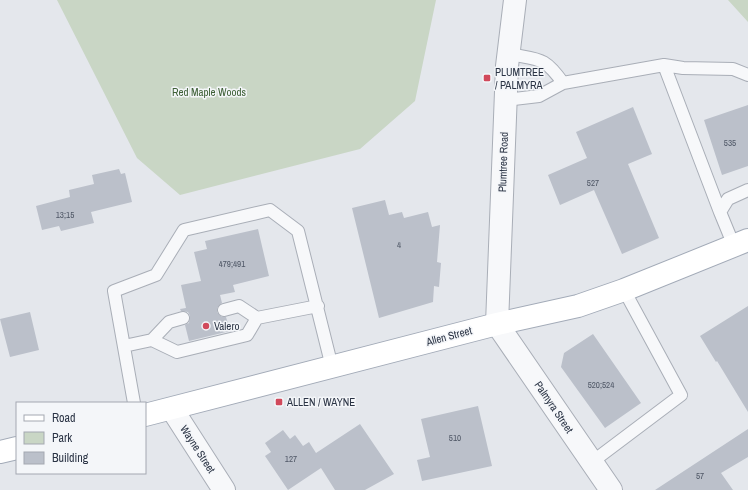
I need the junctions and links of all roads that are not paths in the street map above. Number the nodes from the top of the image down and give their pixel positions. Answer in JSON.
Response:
{"nodes":[{"id":1,"x":515,"y":0,"type":"edge"},
{"id":2,"x":508,"y":54,"type":"junction"},
{"id":3,"x":664,"y":65,"type":"junction"},
{"id":4,"x":748,"y":75,"type":"edge"},
{"id":5,"x":563,"y":83,"type":"junction"},
{"id":6,"x":506,"y":100,"type":"junction"},
{"id":7,"x":748,"y":190,"type":"edge"},
{"id":8,"x":720,"y":212,"type":"junction"},
{"id":9,"x":741,"y":243,"type":"edge"},
{"id":10,"x":624,"y":290,"type":"junction"},
{"id":11,"x":318,"y":306,"type":"junction"},
{"id":12,"x":224,"y":310,"type":"dead end"},
{"id":13,"x":183,"y":318,"type":"dead end"},
{"id":14,"x":257,"y":318,"type":"junction"},
{"id":15,"x":497,"y":324,"type":"junction"},
{"id":16,"x":152,"y":340,"type":"junction"},
{"id":17,"x":124,"y":346,"type":"junction"},
{"id":18,"x":332,"y":367,"type":"junction"},
{"id":19,"x":134,"y":402,"type":"edge"},
{"id":20,"x":172,"y":409,"type":"junction"},
{"id":21,"x":146,"y":416,"type":"edge"},
{"id":22,"x":16,"y":448,"type":"edge"},
{"id":23,"x":0,"y":452,"type":"edge"},
{"id":24,"x":592,"y":462,"type":"junction"},
{"id":25,"x":224,"y":490,"type":"edge"},
{"id":26,"x":611,"y":490,"type":"edge"}],
"edges":[{"from":1,"to":2,"type":"street","name":"Plumtree Road"},
{"from":2,"to":5,"type":"lane"},
{"from":2,"to":6,"type":"street","name":"Plumtree Road"},
{"from":3,"to":4,"type":"lane"},
{"from":3,"to":5,"type":"lane"},
{"from":3,"to":8,"type":"lane"},
{"from":5,"to":6,"type":"lane"},
{"from":6,"to":15,"type":"street","name":"Plumtree Road"},
{"from":7,"to":8,"type":"lane"},
{"from":8,"to":9,"type":"lane"},
{"from":9,"to":10,"type":"main road","name":"Allen Street"},
{"from":10,"to":15,"type":"main road","name":"Allen Street"},
{"from":10,"to":24,"type":"lane"},
{"from":11,"to":14,"type":"lane"},
{"from":11,"to":17,"type":"lane"},
{"from":11,"to":18,"type":"lane"},
{"from":12,"to":14,"type":"lane"},
{"from":13,"to":16,"type":"lane"},
{"from":14,"to":16,"type":"lane"},
{"from":15,"to":18,"type":"main road","name":"Allen Street"},
{"from":15,"to":24,"type":"street","name":"Palmyra Street"},
{"from":16,"to":17,"type":"lane"},
{"from":17,"to":19,"type":"lane"},
{"from":18,"to":20,"type":"main road","name":"Allen Street"},
{"from":20,"to":21,"type":"main road","name":"Allen Street"},
{"from":20,"to":25,"type":"street","name":"Wayne Street"},
{"from":22,"to":23,"type":"main road"},
{"from":24,"to":26,"type":"street","name":"Palmyra Street"}]}
